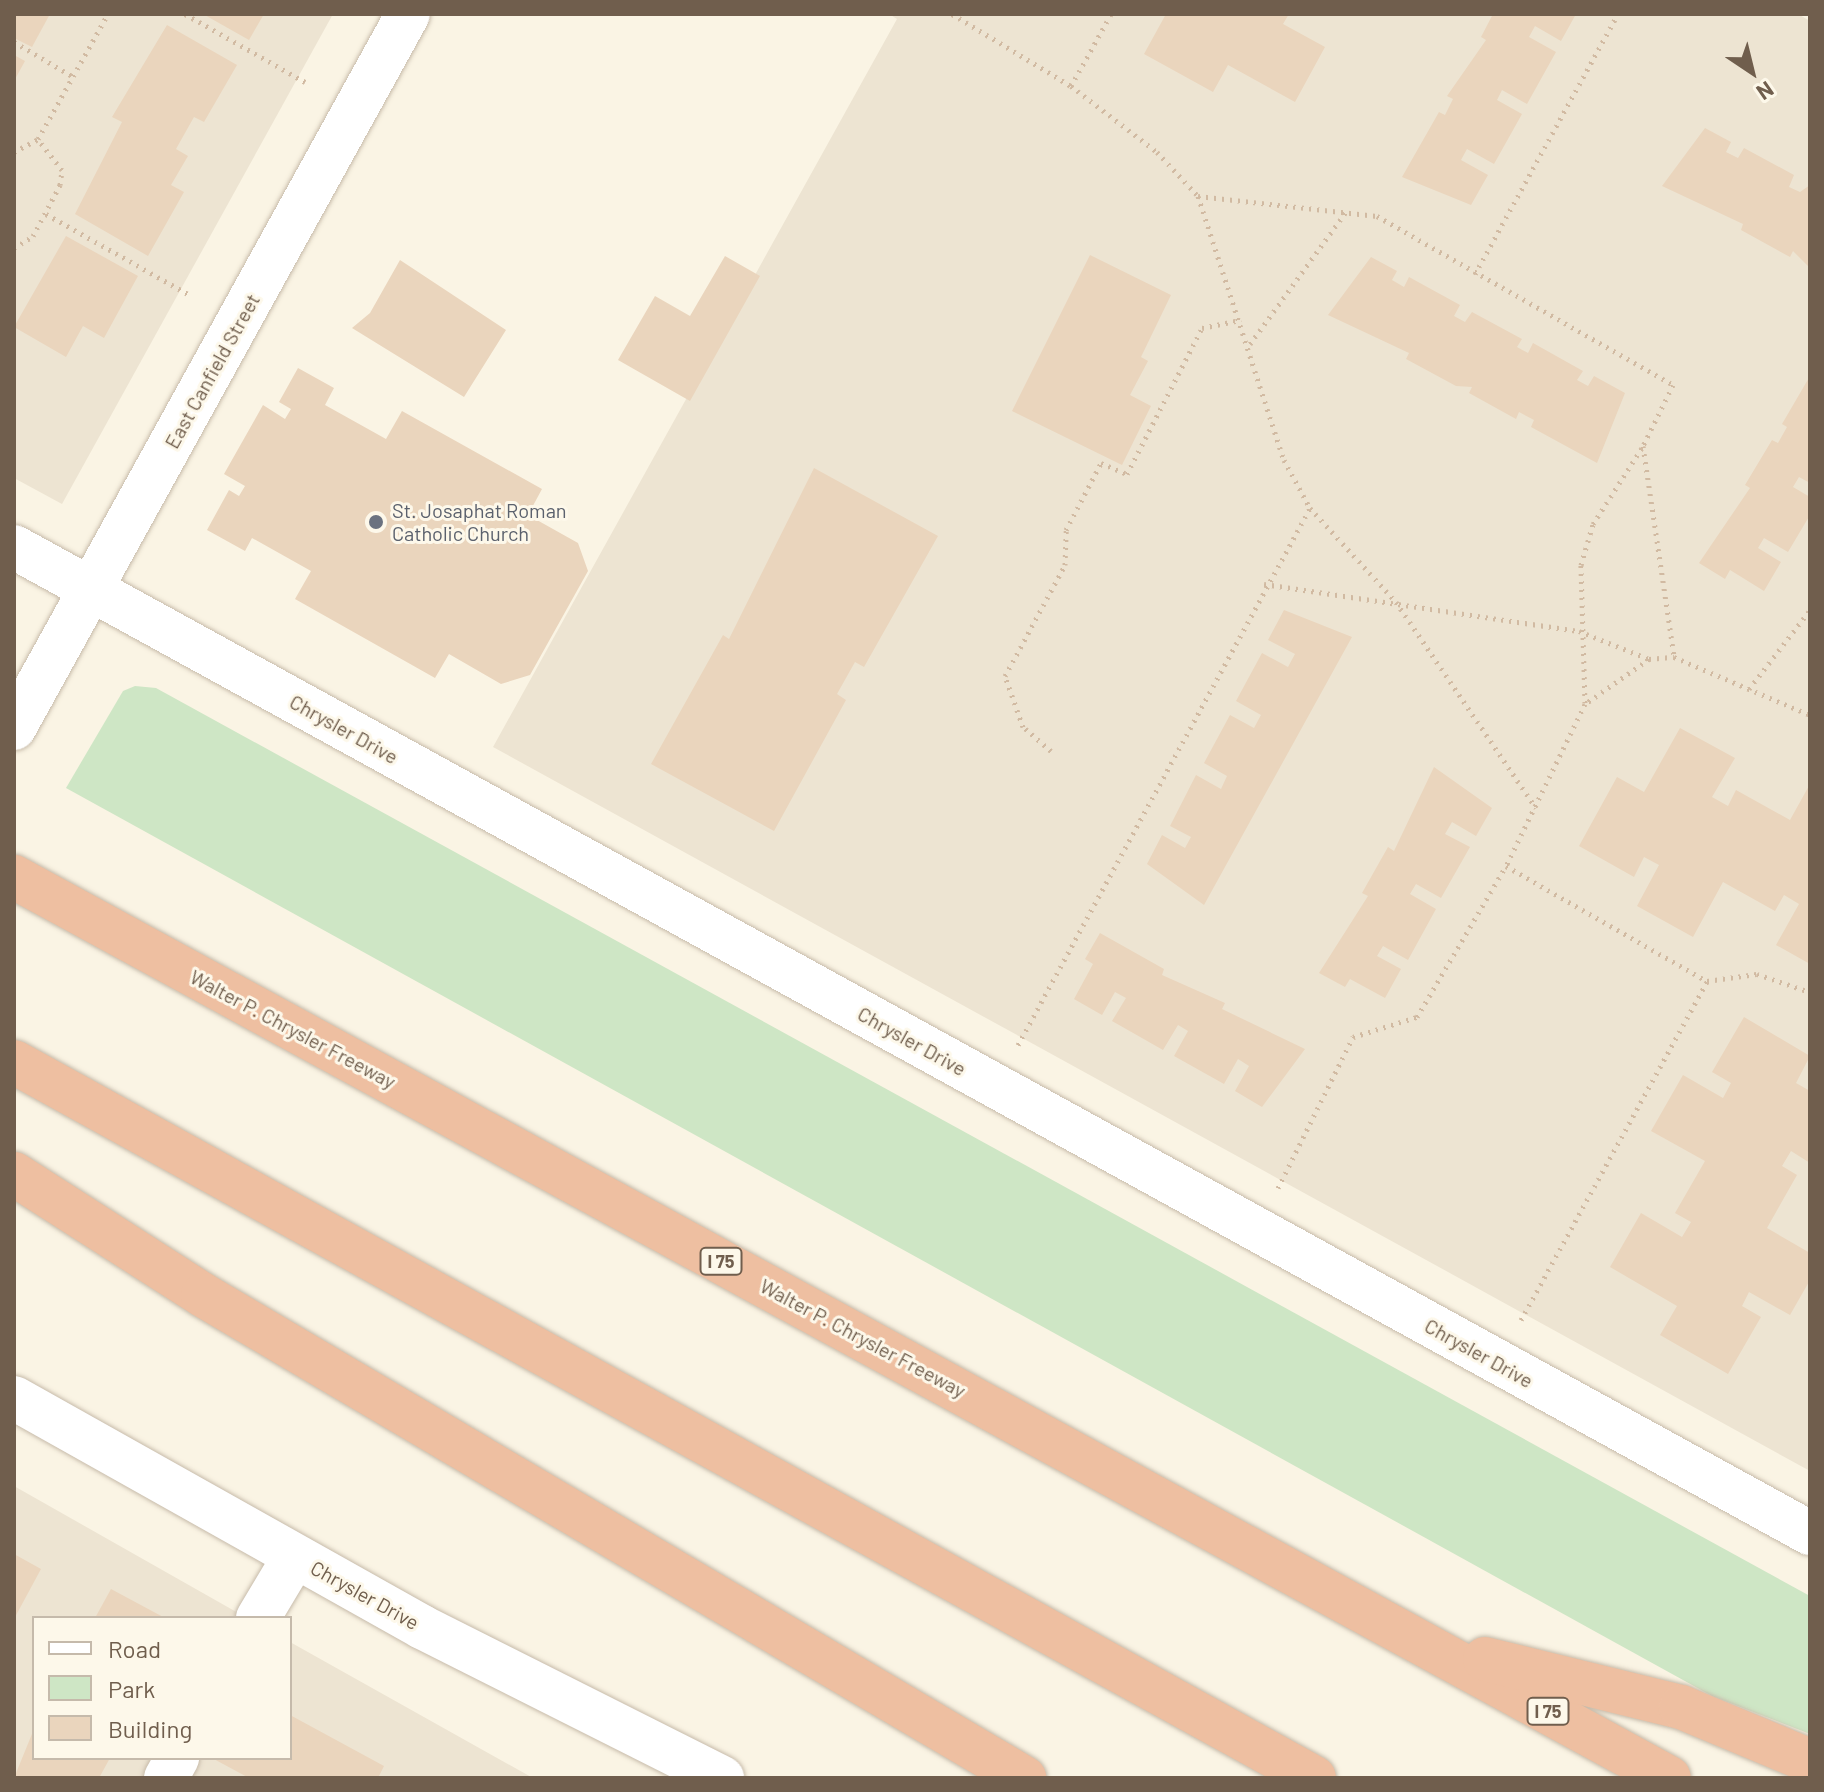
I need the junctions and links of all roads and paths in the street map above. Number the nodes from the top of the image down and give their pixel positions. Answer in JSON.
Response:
{"nodes":[{"id":1,"x":108,"y":14,"type":"edge"},
{"id":2,"x":185,"y":14,"type":"edge"},
{"id":3,"x":408,"y":14,"type":"edge"},
{"id":4,"x":952,"y":14,"type":"edge"},
{"id":5,"x":1111,"y":14,"type":"edge"},
{"id":6,"x":1618,"y":14,"type":"edge"},
{"id":7,"x":14,"y":42,"type":"edge"},
{"id":8,"x":72,"y":76,"type":"junction"},
{"id":9,"x":305,"y":82,"type":"dead end"},
{"id":10,"x":1071,"y":86,"type":"junction"},
{"id":11,"x":38,"y":139,"type":"junction"},
{"id":12,"x":14,"y":152,"type":"edge"},
{"id":13,"x":1198,"y":196,"type":"junction"},
{"id":14,"x":1346,"y":212,"type":"junction"},
{"id":15,"x":46,"y":214,"type":"junction"},
{"id":16,"x":14,"y":248,"type":"edge"},
{"id":17,"x":1475,"y":274,"type":"junction"},
{"id":18,"x":190,"y":295,"type":"dead end"},
{"id":19,"x":1241,"y":320,"type":"junction"},
{"id":20,"x":1250,"y":344,"type":"junction"},
{"id":21,"x":1643,"y":446,"type":"junction"},
{"id":22,"x":1310,"y":508,"type":"junction"},
{"id":23,"x":14,"y":547,"type":"edge"},
{"id":24,"x":1264,"y":584,"type":"junction"},
{"id":25,"x":91,"y":589,"type":"junction"},
{"id":26,"x":1396,"y":602,"type":"junction"},
{"id":27,"x":1810,"y":610,"type":"edge"},
{"id":28,"x":1579,"y":631,"type":"junction"},
{"id":29,"x":1674,"y":657,"type":"junction"},
{"id":30,"x":1649,"y":659,"type":"junction"},
{"id":31,"x":1749,"y":689,"type":"junction"},
{"id":32,"x":1585,"y":704,"type":"junction"},
{"id":33,"x":22,"y":714,"type":"edge"},
{"id":34,"x":1810,"y":715,"type":"edge"},
{"id":35,"x":1051,"y":751,"type":"dead end"},
{"id":36,"x":1536,"y":808,"type":"junction"},
{"id":37,"x":1506,"y":866,"type":"junction"},
{"id":38,"x":14,"y":877,"type":"edge"},
{"id":39,"x":1707,"y":981,"type":"junction"},
{"id":40,"x":1810,"y":992,"type":"edge"},
{"id":41,"x":1017,"y":1047,"type":"dead end"},
{"id":42,"x":14,"y":1062,"type":"edge"},
{"id":43,"x":14,"y":1174,"type":"edge"},
{"id":44,"x":1276,"y":1190,"type":"dead end"},
{"id":45,"x":1520,"y":1322,"type":"dead end"},
{"id":46,"x":14,"y":1398,"type":"edge"},
{"id":47,"x":1810,"y":1533,"type":"edge"},
{"id":48,"x":295,"y":1556,"type":"junction"},
{"id":49,"x":259,"y":1616,"type":"edge"},
{"id":50,"x":1427,"y":1644,"type":"junction"},
{"id":51,"x":176,"y":1760,"type":"edge"},
{"id":52,"x":1810,"y":1761,"type":"edge"},
{"id":53,"x":166,"y":1778,"type":"edge"},
{"id":54,"x":722,"y":1778,"type":"edge"},
{"id":55,"x":1024,"y":1778,"type":"edge"},
{"id":56,"x":1314,"y":1778,"type":"edge"},
{"id":57,"x":1669,"y":1778,"type":"edge"}],
"edges":[{"from":1,"to":8,"type":"path"},
{"from":2,"to":9,"type":"path"},
{"from":3,"to":25,"type":"street","name":"East Canfield Street"},
{"from":4,"to":10,"type":"path"},
{"from":5,"to":10,"type":"path"},
{"from":6,"to":17,"type":"path"},
{"from":7,"to":8,"type":"path"},
{"from":8,"to":11,"type":"path"},
{"from":10,"to":13,"type":"path"},
{"from":11,"to":12,"type":"path"},
{"from":11,"to":15,"type":"path"},
{"from":13,"to":14,"type":"path"},
{"from":13,"to":19,"type":"path"},
{"from":14,"to":17,"type":"path"},
{"from":14,"to":20,"type":"path"},
{"from":15,"to":16,"type":"path"},
{"from":15,"to":18,"type":"path"},
{"from":17,"to":21,"type":"path"},
{"from":19,"to":20,"type":"path"},
{"from":19,"to":35,"type":"path"},
{"from":20,"to":22,"type":"path"},
{"from":21,"to":28,"type":"path"},
{"from":21,"to":29,"type":"path"},
{"from":22,"to":24,"type":"path"},
{"from":22,"to":26,"type":"path"},
{"from":23,"to":25,"type":"street","name":"Chrysler Drive"},
{"from":24,"to":26,"type":"path"},
{"from":24,"to":41,"type":"path"},
{"from":25,"to":33,"type":"street","name":"East Canfield Street"},
{"from":25,"to":47,"type":"street","name":"Chrysler Drive"},
{"from":26,"to":28,"type":"path"},
{"from":26,"to":36,"type":"path"},
{"from":27,"to":31,"type":"path"},
{"from":28,"to":30,"type":"path"},
{"from":28,"to":32,"type":"path"},
{"from":29,"to":30,"type":"path"},
{"from":29,"to":31,"type":"path"},
{"from":30,"to":32,"type":"path"},
{"from":31,"to":34,"type":"path"},
{"from":32,"to":36,"type":"path"},
{"from":36,"to":37,"type":"path"},
{"from":37,"to":39,"type":"path"},
{"from":37,"to":44,"type":"path"},
{"from":38,"to":50,"type":"highway","name":"Walter P. Chrysler Freeway","number":"I 75"},
{"from":39,"to":40,"type":"path"},
{"from":39,"to":45,"type":"path"},
{"from":42,"to":56,"type":"highway"},
{"from":43,"to":55,"type":"highway"},
{"from":46,"to":48,"type":"street","name":"Chrysler Drive"},
{"from":48,"to":49,"type":"street"},
{"from":48,"to":54,"type":"street","name":"Chrysler Drive"},
{"from":50,"to":52,"type":"highway"},
{"from":50,"to":57,"type":"highway","name":"Walter P. Chrysler Freeway","number":"I 75"},
{"from":51,"to":53,"type":"street"}]}
